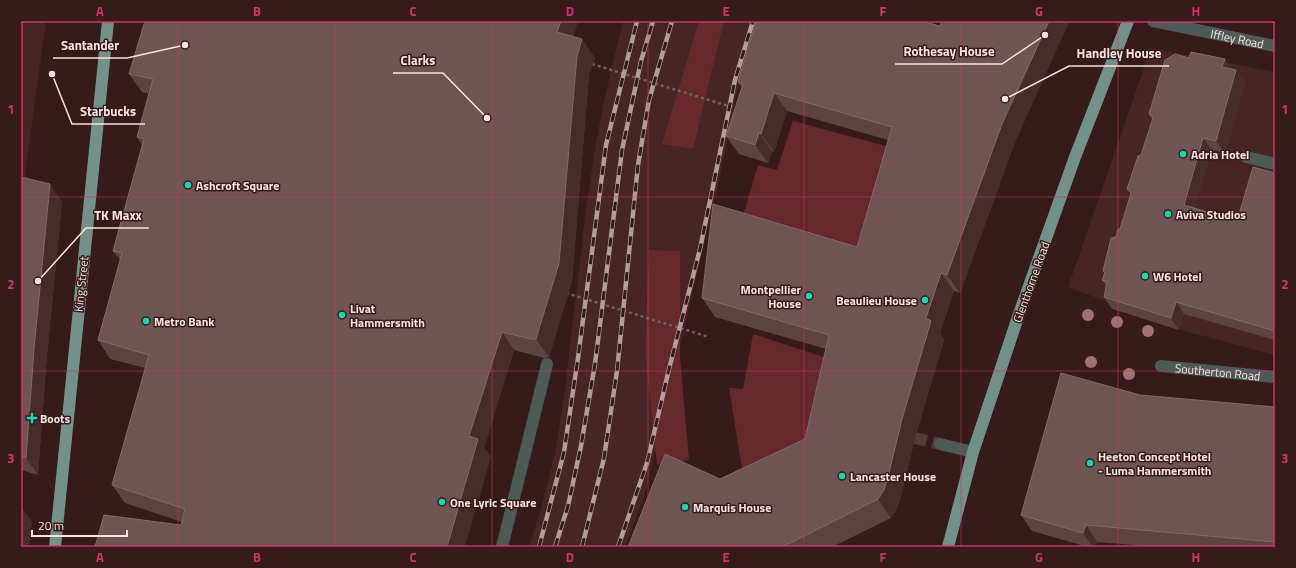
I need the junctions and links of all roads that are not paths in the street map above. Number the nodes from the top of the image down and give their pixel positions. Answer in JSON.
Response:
{"nodes":[{"id":1,"x":108,"y":21,"type":"edge"},
{"id":2,"x":1128,"y":21,"type":"edge"},
{"id":3,"x":1153,"y":21,"type":"edge"},
{"id":4,"x":1275,"y":46,"type":"edge"},
{"id":5,"x":1246,"y":157,"type":"dead end"},
{"id":6,"x":1275,"y":164,"type":"edge"},
{"id":7,"x":547,"y":364,"type":"dead end"},
{"id":8,"x":1161,"y":366,"type":"dead end"},
{"id":9,"x":1275,"y":378,"type":"edge"},
{"id":10,"x":940,"y":444,"type":"tunnel mouth"},
{"id":11,"x":973,"y":452,"type":"junction"},
{"id":12,"x":55,"y":547,"type":"edge"},
{"id":13,"x":502,"y":547,"type":"edge"},
{"id":14,"x":948,"y":547,"type":"edge"}],
"edges":[{"from":1,"to":12,"type":"main road","name":"King Street"},
{"from":2,"to":11,"type":"main road","name":"Glenthorne Road"},
{"from":3,"to":4,"type":"street","name":"Iffley Road"},
{"from":5,"to":6,"type":"street"},
{"from":7,"to":13,"type":"street"},
{"from":8,"to":9,"type":"street","name":"Southerton Road"},
{"from":10,"to":11,"type":"street"},
{"from":11,"to":14,"type":"main road","name":"Glenthorne Road"}]}
